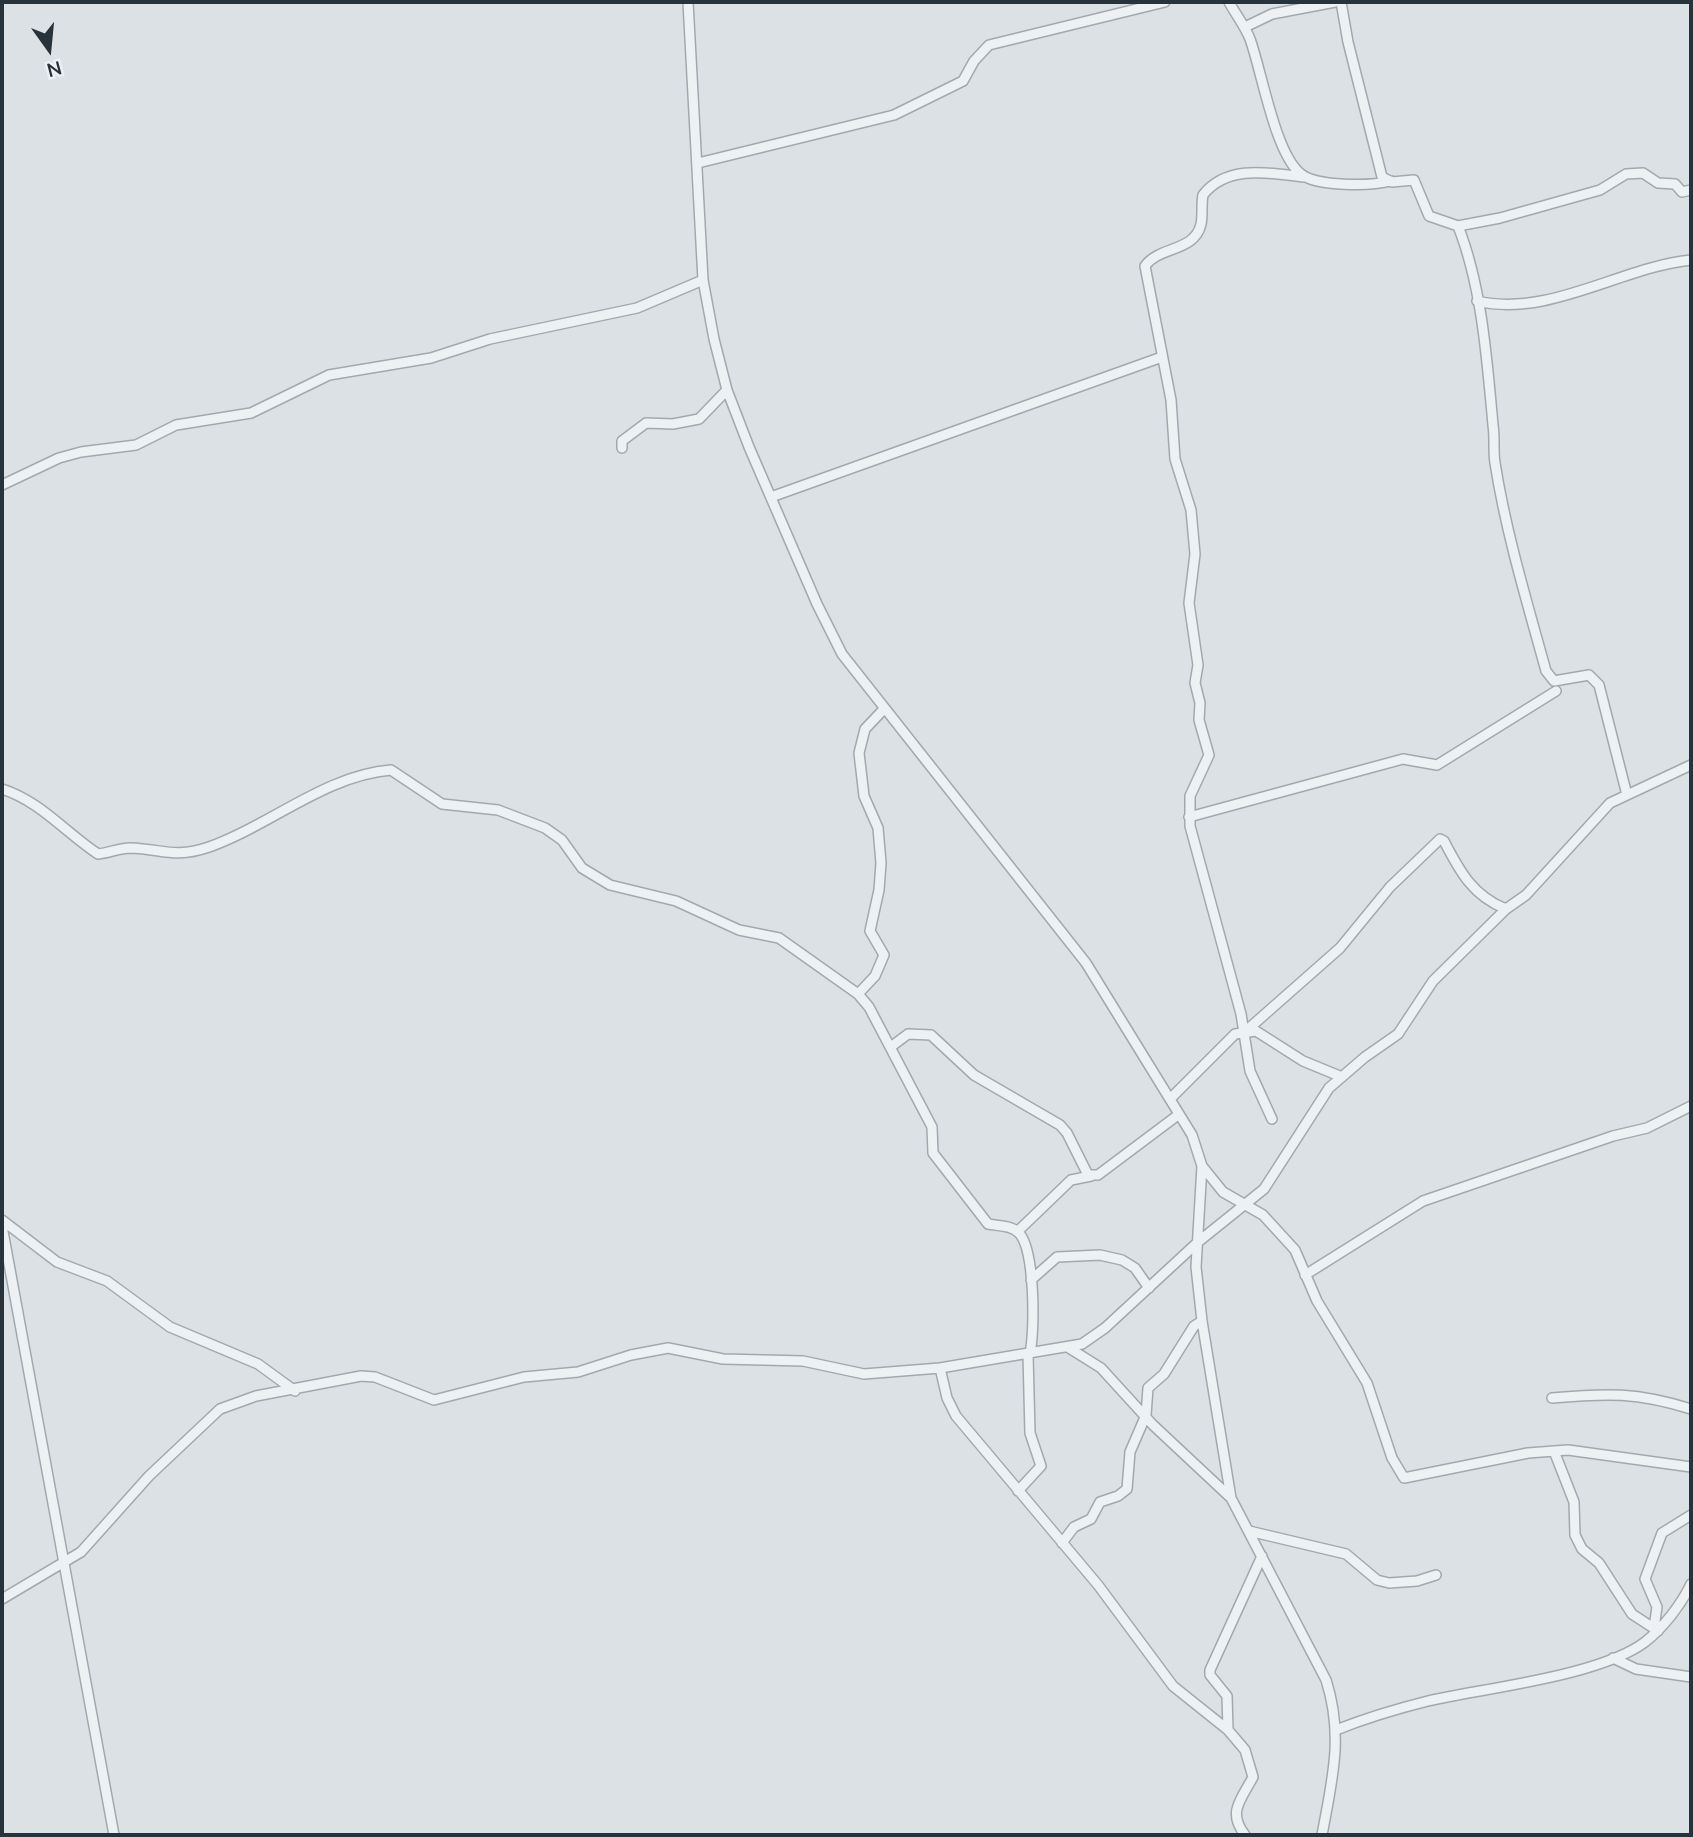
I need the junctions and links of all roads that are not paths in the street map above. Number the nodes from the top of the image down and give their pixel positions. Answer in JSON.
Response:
{"nodes":[{"id":1,"x":688,"y":2,"type":"edge"},
{"id":2,"x":1165,"y":2,"type":"edge"},
{"id":3,"x":1229,"y":2,"type":"edge"},
{"id":4,"x":1335,"y":2,"type":"edge"},
{"id":5,"x":1341,"y":2,"type":"edge"},
{"id":6,"x":1244,"y":27,"type":"junction"},
{"id":7,"x":698,"y":163,"type":"junction"},
{"id":8,"x":1304,"y":177,"type":"junction"},
{"id":9,"x":1393,"y":180,"type":"junction"},
{"id":10,"x":1691,"y":190,"type":"edge"},
{"id":11,"x":1458,"y":226,"type":"junction"},
{"id":12,"x":1691,"y":260,"type":"edge"},
{"id":13,"x":703,"y":280,"type":"junction"},
{"id":14,"x":1477,"y":301,"type":"junction"},
{"id":15,"x":1162,"y":357,"type":"junction"},
{"id":16,"x":727,"y":390,"type":"junction"},
{"id":17,"x":622,"y":448,"type":"dead end"},
{"id":18,"x":2,"y":485,"type":"edge"},
{"id":19,"x":771,"y":497,"type":"junction"},
{"id":20,"x":1556,"y":691,"type":"dead end"},
{"id":21,"x":884,"y":709,"type":"junction"},
{"id":22,"x":1691,"y":765,"type":"edge"},
{"id":23,"x":2,"y":789,"type":"edge"},
{"id":24,"x":1628,"y":794,"type":"junction"},
{"id":25,"x":1189,"y":817,"type":"junction"},
{"id":26,"x":1506,"y":909,"type":"junction"},
{"id":27,"x":858,"y":994,"type":"junction"},
{"id":28,"x":1245,"y":1030,"type":"junction"},
{"id":29,"x":892,"y":1046,"type":"junction"},
{"id":30,"x":1342,"y":1077,"type":"junction"},
{"id":31,"x":1170,"y":1100,"type":"junction"},
{"id":32,"x":1691,"y":1106,"type":"edge"},
{"id":33,"x":1178,"y":1115,"type":"junction"},
{"id":34,"x":1272,"y":1119,"type":"dead end"},
{"id":35,"x":1202,"y":1166,"type":"junction"},
{"id":36,"x":1093,"y":1176,"type":"junction"},
{"id":37,"x":1246,"y":1205,"type":"junction"},
{"id":38,"x":2,"y":1220,"type":"edge"},
{"id":39,"x":2,"y":1226,"type":"edge"},
{"id":40,"x":1018,"y":1231,"type":"junction"},
{"id":41,"x":1198,"y":1242,"type":"junction"},
{"id":42,"x":1305,"y":1275,"type":"junction"},
{"id":43,"x":1031,"y":1280,"type":"junction"},
{"id":44,"x":1149,"y":1288,"type":"junction"},
{"id":45,"x":1202,"y":1321,"type":"junction"},
{"id":46,"x":1069,"y":1348,"type":"junction"},
{"id":47,"x":1029,"y":1353,"type":"junction"},
{"id":48,"x":940,"y":1368,"type":"junction"},
{"id":49,"x":295,"y":1391,"type":"junction"},
{"id":50,"x":1552,"y":1398,"type":"dead end"},
{"id":51,"x":1691,"y":1409,"type":"edge"},
{"id":52,"x":1146,"y":1415,"type":"junction"},
{"id":53,"x":1554,"y":1451,"type":"junction"},
{"id":54,"x":1691,"y":1467,"type":"edge"},
{"id":55,"x":1018,"y":1491,"type":"junction"},
{"id":56,"x":1231,"y":1498,"type":"junction"},
{"id":57,"x":1691,"y":1515,"type":"edge"},
{"id":58,"x":1248,"y":1531,"type":"junction"},
{"id":59,"x":1062,"y":1543,"type":"junction"},
{"id":60,"x":1262,"y":1556,"type":"junction"},
{"id":61,"x":63,"y":1564,"type":"junction"},
{"id":62,"x":1436,"y":1576,"type":"dead end"},
{"id":63,"x":1691,"y":1584,"type":"edge"},
{"id":64,"x":2,"y":1599,"type":"edge"},
{"id":65,"x":1656,"y":1629,"type":"junction"},
{"id":66,"x":1613,"y":1658,"type":"junction"},
{"id":67,"x":1691,"y":1677,"type":"edge"},
{"id":68,"x":1228,"y":1730,"type":"junction"},
{"id":69,"x":1336,"y":1730,"type":"junction"},
{"id":70,"x":114,"y":1835,"type":"edge"},
{"id":71,"x":1245,"y":1835,"type":"edge"},
{"id":72,"x":1322,"y":1835,"type":"edge"}],
"edges":[{"from":1,"to":7,"type":"street"},
{"from":2,"to":7,"type":"street"},
{"from":3,"to":6,"type":"street"},
{"from":4,"to":6,"type":"street"},
{"from":5,"to":9,"type":"street"},
{"from":6,"to":8,"type":"street"},
{"from":7,"to":13,"type":"street"},
{"from":8,"to":9,"type":"street"},
{"from":8,"to":15,"type":"street"},
{"from":9,"to":11,"type":"street"},
{"from":10,"to":11,"type":"street"},
{"from":11,"to":14,"type":"street"},
{"from":12,"to":14,"type":"street"},
{"from":13,"to":16,"type":"street"},
{"from":13,"to":18,"type":"street"},
{"from":14,"to":24,"type":"street"},
{"from":15,"to":19,"type":"street"},
{"from":15,"to":25,"type":"street"},
{"from":16,"to":17,"type":"street"},
{"from":16,"to":19,"type":"street"},
{"from":19,"to":21,"type":"street"},
{"from":20,"to":25,"type":"street"},
{"from":21,"to":27,"type":"street"},
{"from":21,"to":31,"type":"street"},
{"from":22,"to":24,"type":"street"},
{"from":23,"to":27,"type":"street"},
{"from":24,"to":26,"type":"street"},
{"from":25,"to":28,"type":"street"},
{"from":26,"to":28,"type":"street"},
{"from":26,"to":30,"type":"street"},
{"from":27,"to":29,"type":"street"},
{"from":28,"to":30,"type":"street"},
{"from":28,"to":31,"type":"street"},
{"from":28,"to":34,"type":"street"},
{"from":29,"to":36,"type":"street"},
{"from":29,"to":40,"type":"street"},
{"from":30,"to":37,"type":"street"},
{"from":31,"to":33,"type":"street"},
{"from":32,"to":42,"type":"street"},
{"from":33,"to":35,"type":"street"},
{"from":33,"to":36,"type":"street"},
{"from":35,"to":37,"type":"street"},
{"from":35,"to":41,"type":"street"},
{"from":36,"to":40,"type":"street"},
{"from":37,"to":41,"type":"street"},
{"from":37,"to":42,"type":"street"},
{"from":38,"to":49,"type":"street"},
{"from":39,"to":61,"type":"street"},
{"from":40,"to":43,"type":"street"},
{"from":41,"to":44,"type":"street"},
{"from":41,"to":45,"type":"street"},
{"from":42,"to":53,"type":"street"},
{"from":43,"to":44,"type":"street"},
{"from":43,"to":47,"type":"street"},
{"from":44,"to":46,"type":"street"},
{"from":45,"to":52,"type":"street"},
{"from":45,"to":56,"type":"street"},
{"from":46,"to":47,"type":"street"},
{"from":46,"to":52,"type":"street"},
{"from":47,"to":48,"type":"street"},
{"from":47,"to":55,"type":"street"},
{"from":48,"to":49,"type":"street"},
{"from":48,"to":55,"type":"street"},
{"from":49,"to":61,"type":"street"},
{"from":50,"to":51,"type":"street"},
{"from":52,"to":56,"type":"street"},
{"from":52,"to":59,"type":"street"},
{"from":53,"to":54,"type":"street"},
{"from":53,"to":65,"type":"street"},
{"from":55,"to":59,"type":"street"},
{"from":56,"to":58,"type":"street"},
{"from":57,"to":65,"type":"street"},
{"from":58,"to":60,"type":"street"},
{"from":58,"to":62,"type":"street"},
{"from":59,"to":68,"type":"street"},
{"from":60,"to":68,"type":"street"},
{"from":60,"to":69,"type":"street"},
{"from":61,"to":64,"type":"street"},
{"from":61,"to":70,"type":"street"},
{"from":63,"to":65,"type":"street"},
{"from":65,"to":66,"type":"street"},
{"from":66,"to":67,"type":"street"},
{"from":66,"to":69,"type":"street"},
{"from":68,"to":71,"type":"street"},
{"from":69,"to":72,"type":"street"}]}
